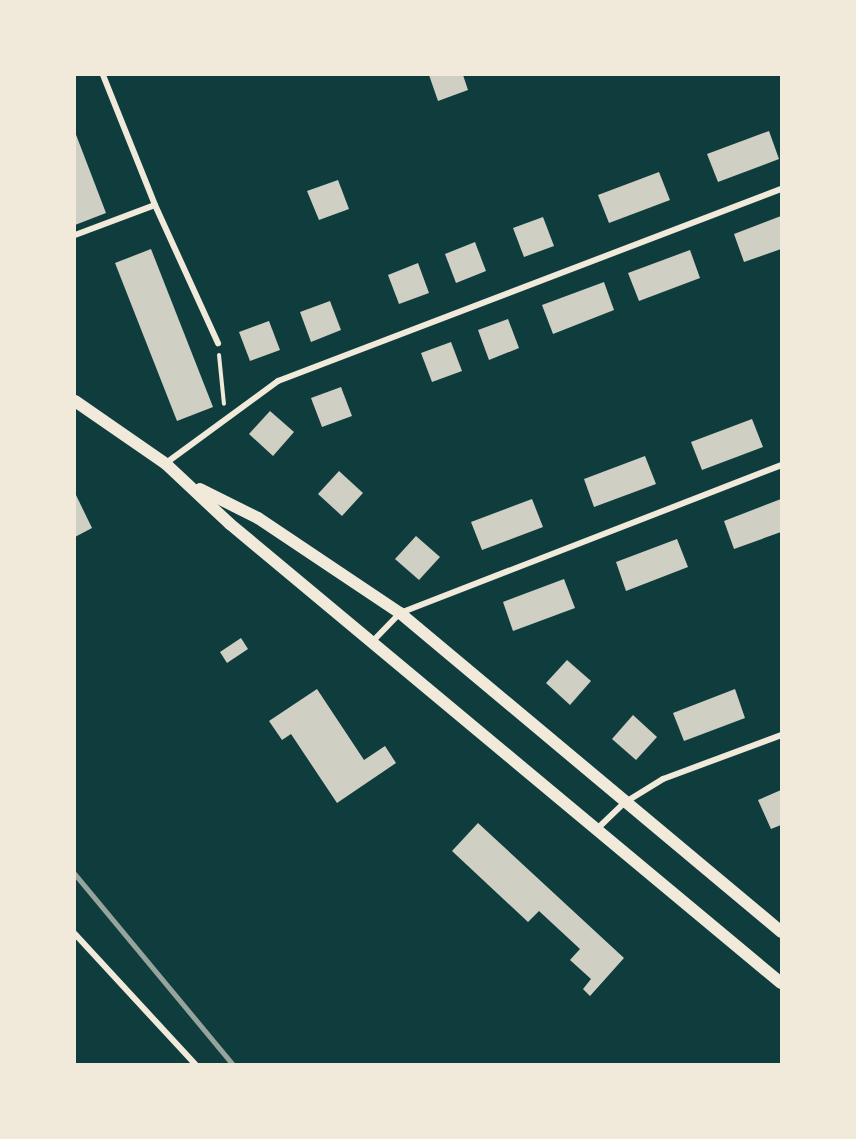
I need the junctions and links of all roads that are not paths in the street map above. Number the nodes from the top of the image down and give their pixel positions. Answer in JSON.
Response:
{"nodes":[{"id":1,"x":103,"y":75,"type":"edge"},
{"id":2,"x":781,"y":189,"type":"edge"},
{"id":3,"x":155,"y":205,"type":"junction"},
{"id":4,"x":75,"y":235,"type":"edge"},
{"id":5,"x":218,"y":343,"type":"road end"},
{"id":6,"x":75,"y":401,"type":"edge"},
{"id":7,"x":166,"y":464,"type":"junction"},
{"id":8,"x":781,"y":465,"type":"edge"},
{"id":9,"x":188,"y":483,"type":"junction"},
{"id":10,"x":400,"y":613,"type":"junction"},
{"id":11,"x":372,"y":642,"type":"junction"},
{"id":12,"x":781,"y":735,"type":"edge"},
{"id":13,"x":624,"y":803,"type":"junction"},
{"id":14,"x":597,"y":830,"type":"junction"},
{"id":15,"x":781,"y":932,"type":"edge"},
{"id":16,"x":75,"y":934,"type":"edge"},
{"id":17,"x":781,"y":983,"type":"edge"},
{"id":18,"x":195,"y":1064,"type":"edge"}],
"edges":[{"from":1,"to":3,"type":"street"},
{"from":2,"to":7,"type":"street"},
{"from":3,"to":4,"type":"street"},
{"from":3,"to":5,"type":"street"},
{"from":6,"to":7,"type":"main road"},
{"from":7,"to":9,"type":"main road"},
{"from":8,"to":10,"type":"street"},
{"from":9,"to":10,"type":"main road"},
{"from":9,"to":11,"type":"main road"},
{"from":10,"to":11,"type":"street"},
{"from":10,"to":13,"type":"main road"},
{"from":11,"to":14,"type":"main road"},
{"from":12,"to":13,"type":"street"},
{"from":13,"to":14,"type":"street"},
{"from":13,"to":15,"type":"main road"},
{"from":14,"to":17,"type":"main road"},
{"from":16,"to":18,"type":"street"}]}
